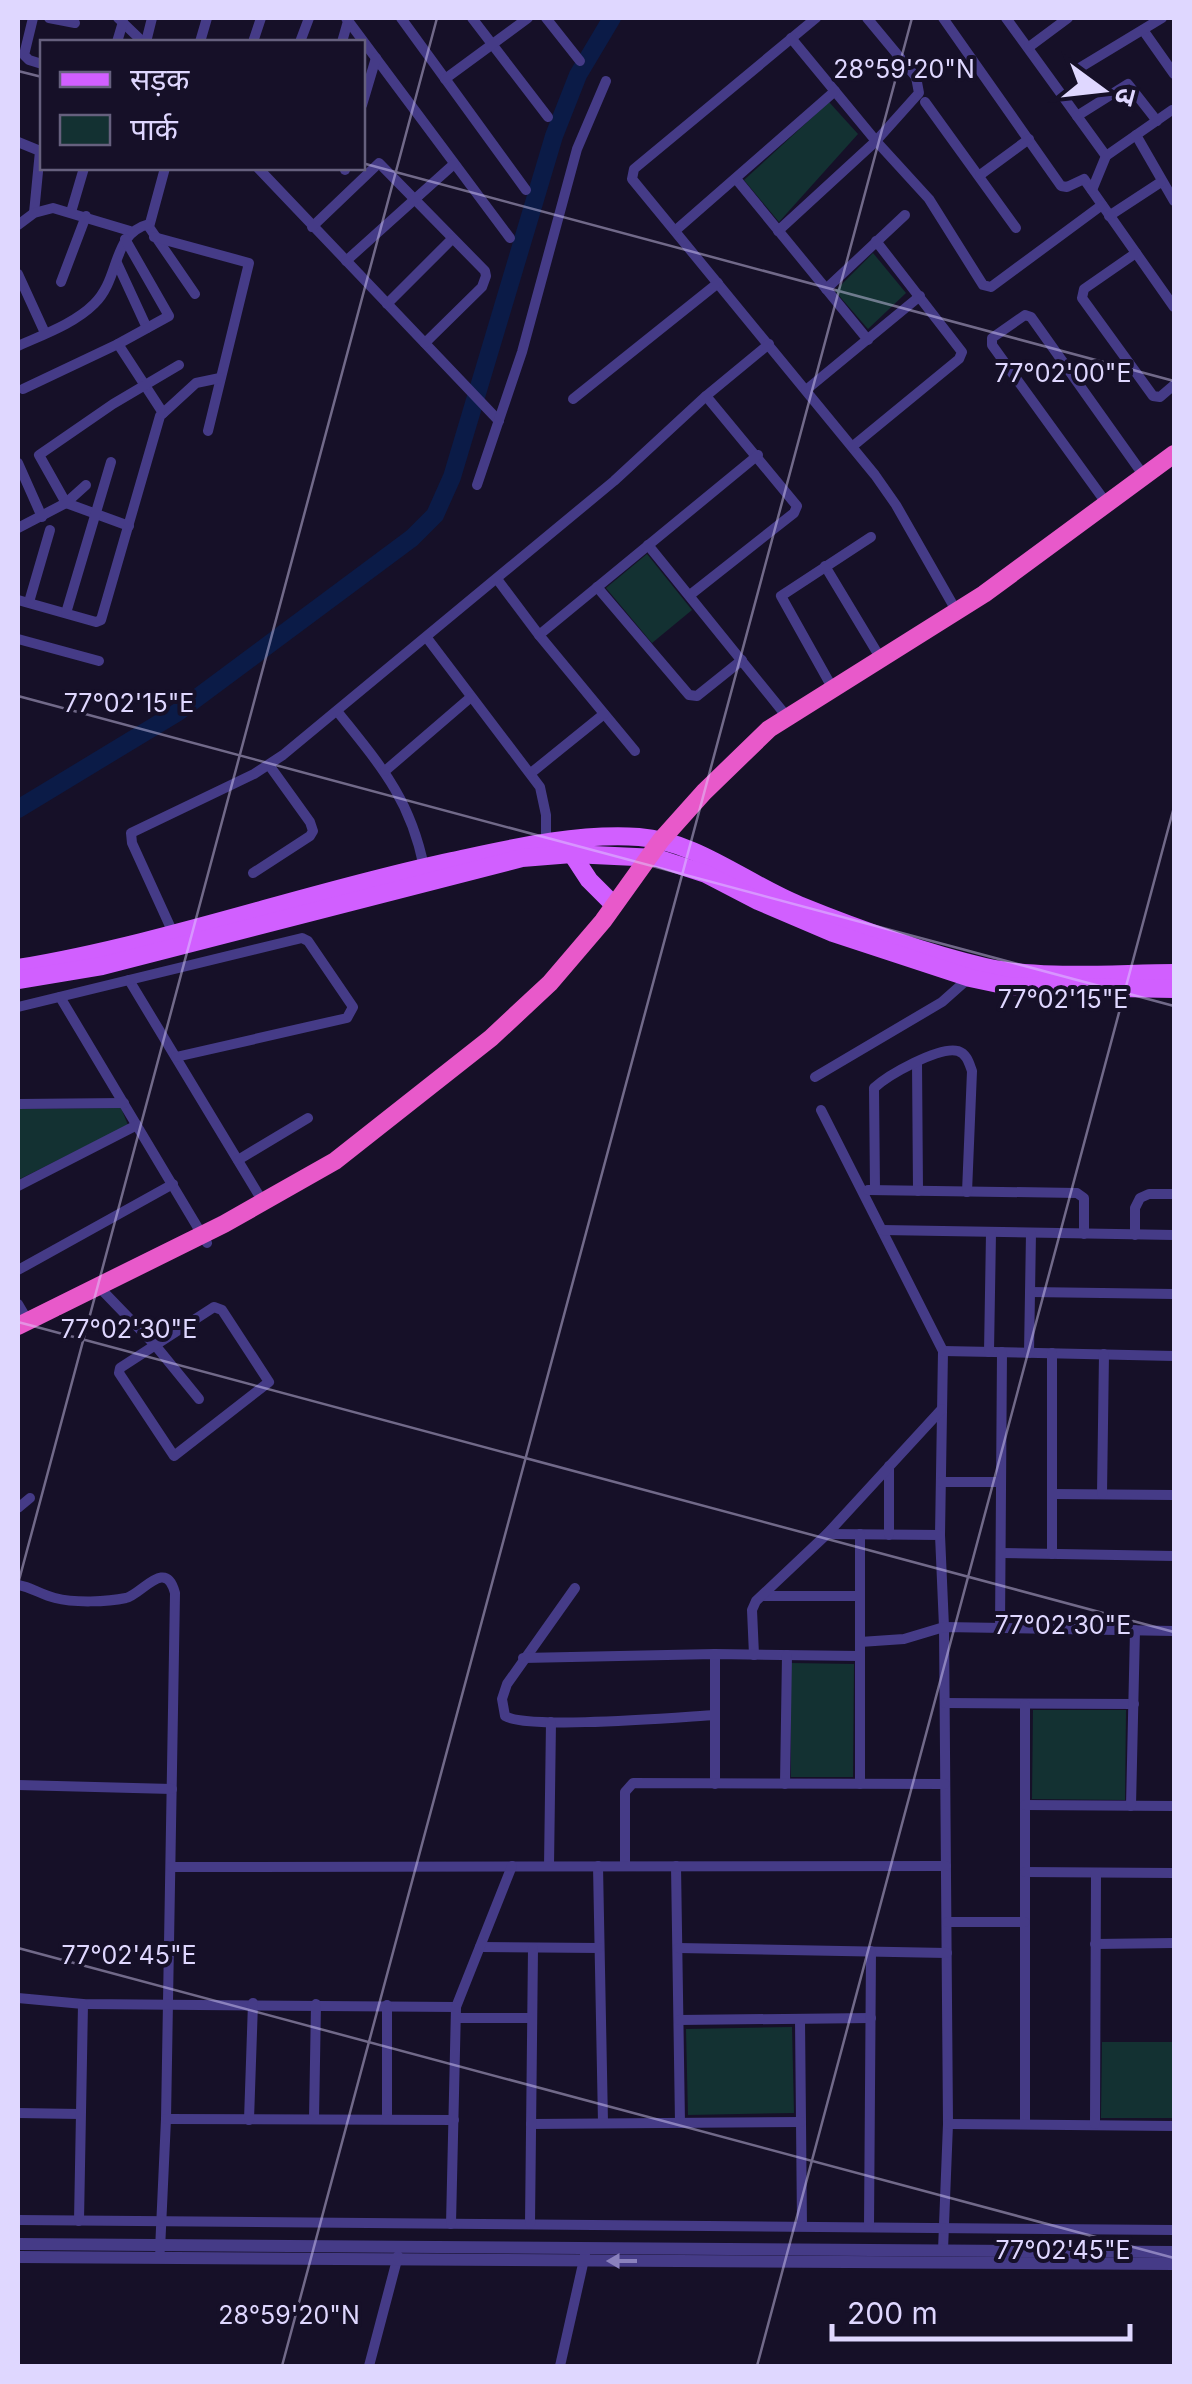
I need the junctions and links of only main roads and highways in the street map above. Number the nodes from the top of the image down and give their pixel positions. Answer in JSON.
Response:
{"nodes":[{"id":1,"x":1174,"y":454,"type":"edge"},
{"id":2,"x":661,"y":845,"type":"junction"},
{"id":3,"x":546,"y":850,"type":"junction"},
{"id":4,"x":572,"y":854,"type":"junction"},
{"id":5,"x":614,"y":905,"type":"junction"},
{"id":6,"x":176,"y":939,"type":"junction"},
{"id":7,"x":18,"y":968,"type":"edge"},
{"id":8,"x":972,"y":970,"type":"junction"},
{"id":9,"x":1174,"y":974,"type":"edge"},
{"id":10,"x":18,"y":980,"type":"edge"},
{"id":11,"x":1174,"y":988,"type":"edge"},
{"id":12,"x":227,"y":1228,"type":"junction"},
{"id":13,"x":21,"y":1328,"type":"edge"}],
"edges":[{"from":1,"to":2,"type":"highway"},
{"from":2,"to":3,"type":"main road"},
{"from":2,"to":4,"type":"main road"},
{"from":2,"to":5,"type":"highway"},
{"from":2,"to":8,"type":"main road"},
{"from":2,"to":12,"type":"highway"},
{"from":3,"to":4,"type":"main road"},
{"from":3,"to":6,"type":"main road"},
{"from":3,"to":6,"type":"main road"},
{"from":4,"to":5,"type":"main road"},
{"from":5,"to":12,"type":"highway"},
{"from":6,"to":7,"type":"main road"},
{"from":6,"to":10,"type":"main road"},
{"from":8,"to":9,"type":"main road"},
{"from":8,"to":11,"type":"main road"},
{"from":12,"to":13,"type":"highway"}]}
